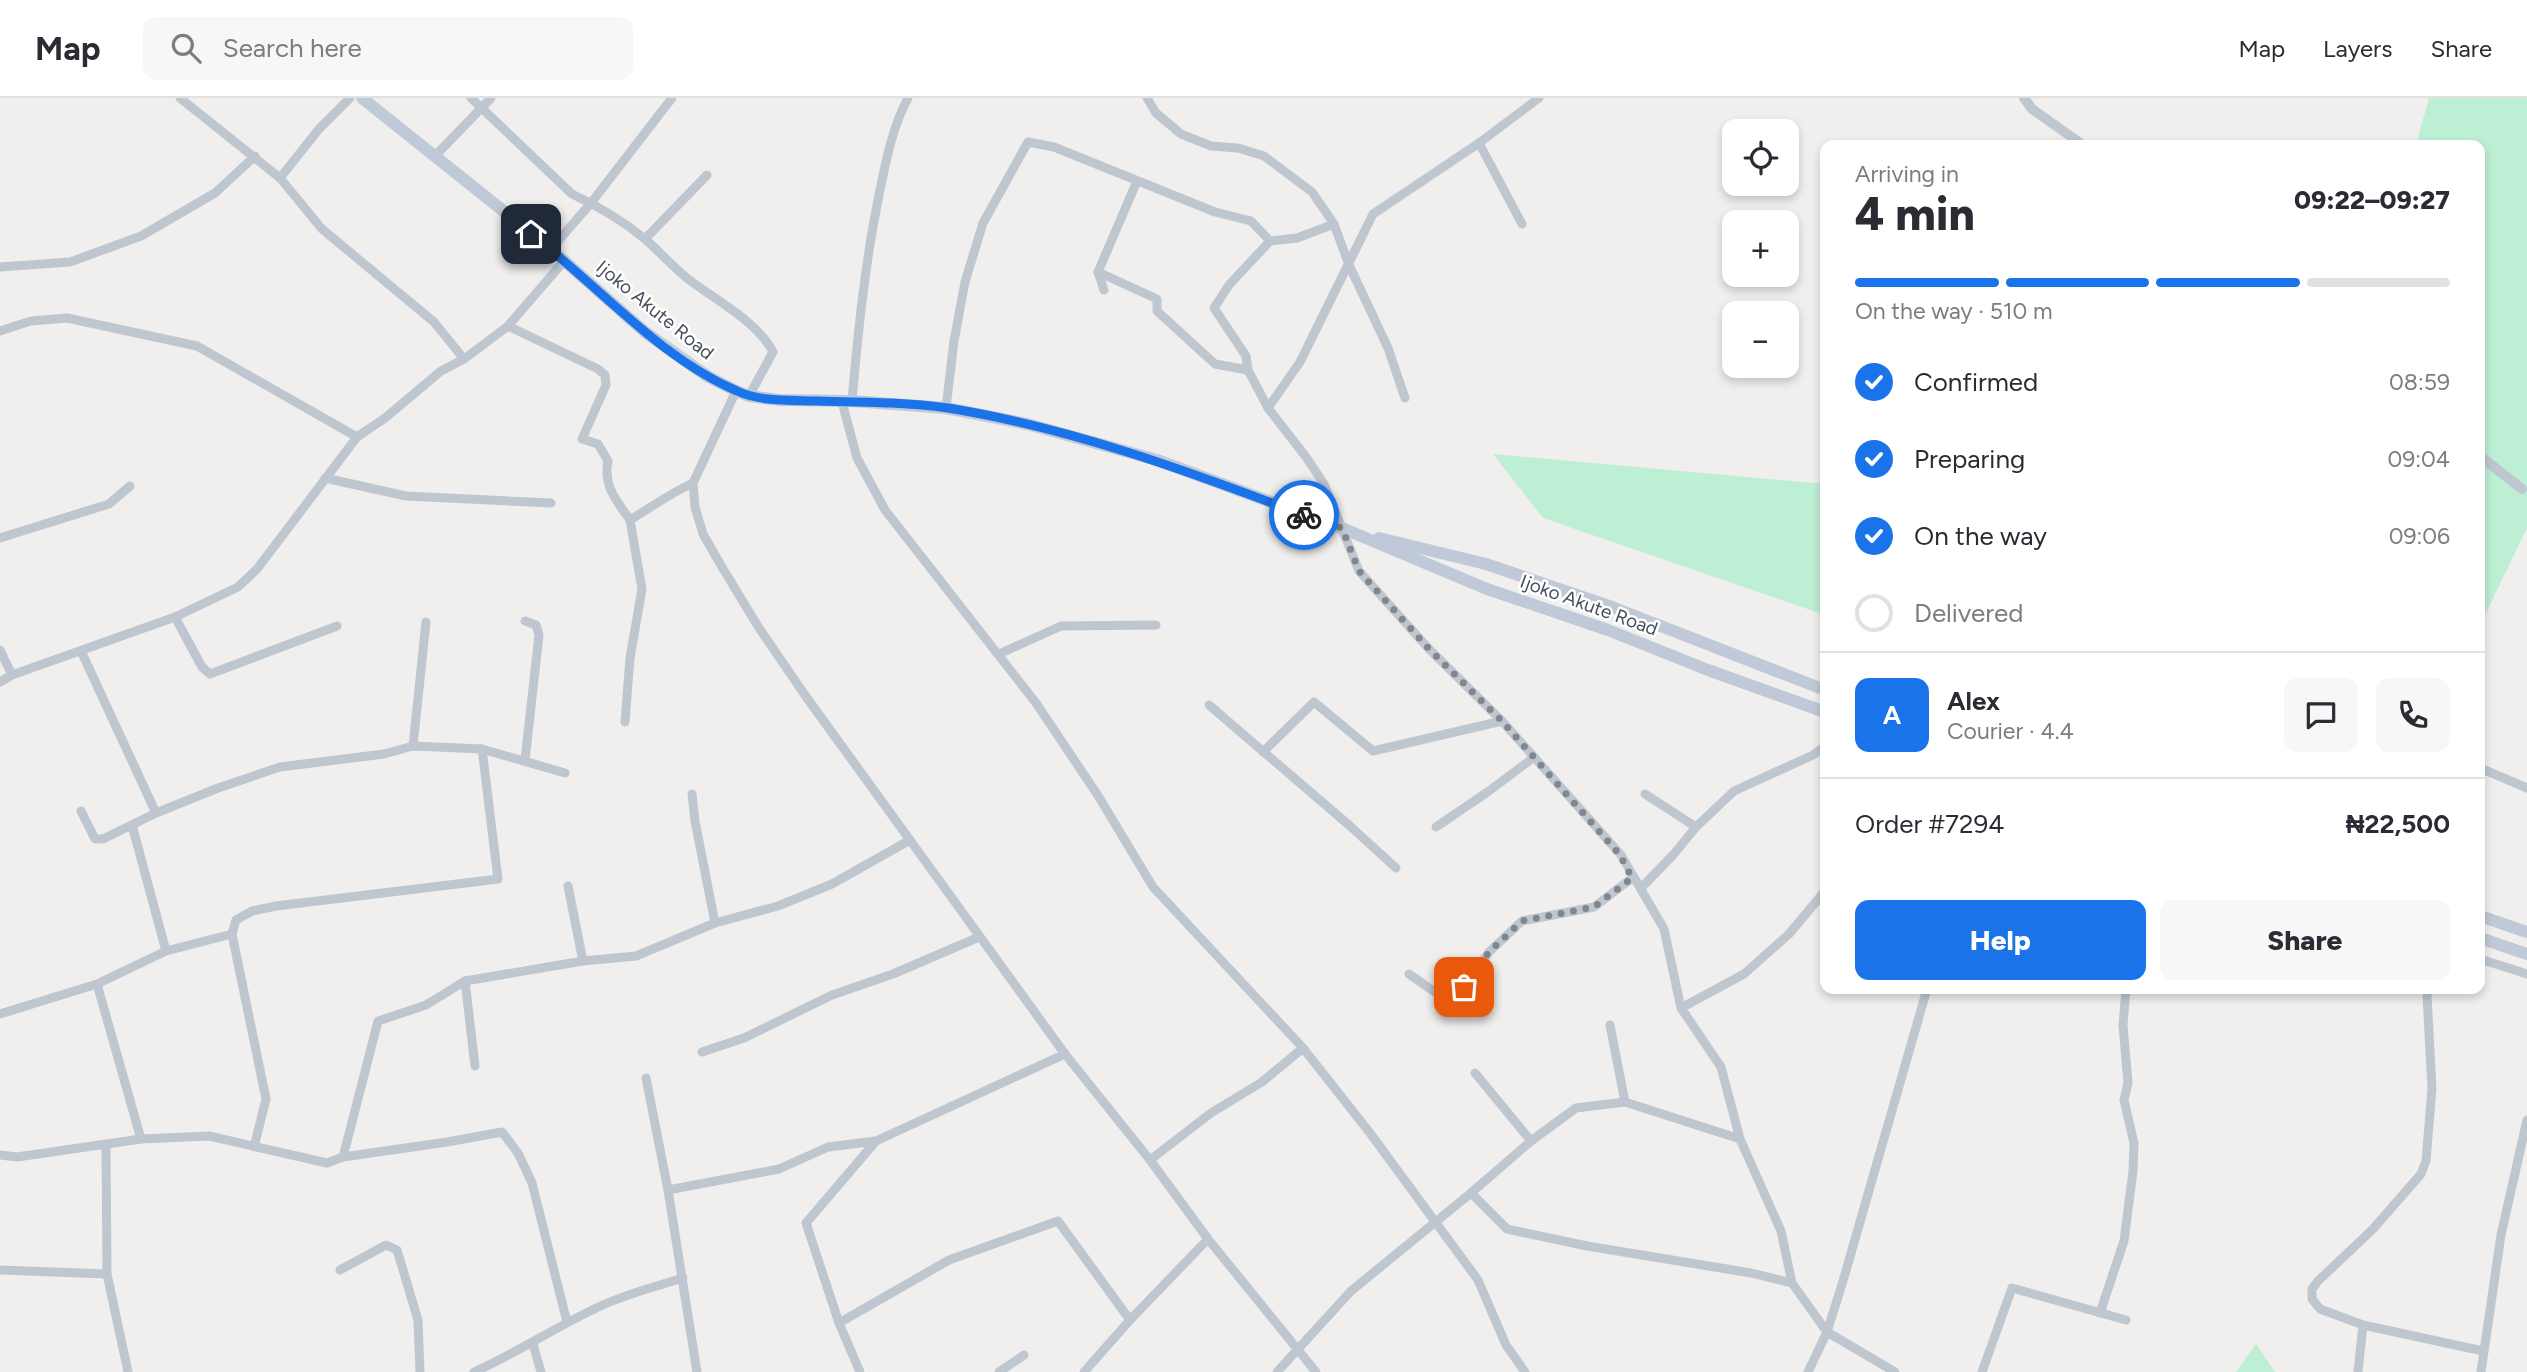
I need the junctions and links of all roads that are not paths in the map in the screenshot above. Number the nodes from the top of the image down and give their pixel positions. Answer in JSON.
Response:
{"nodes":[{"id":1,"x":180,"y":98,"type":"edge"},
{"id":2,"x":350,"y":98,"type":"edge"},
{"id":3,"x":362,"y":98,"type":"edge"},
{"id":4,"x":471,"y":98,"type":"edge"},
{"id":5,"x":491,"y":98,"type":"edge"},
{"id":6,"x":671,"y":98,"type":"edge"},
{"id":7,"x":908,"y":98,"type":"edge"},
{"id":8,"x":1147,"y":98,"type":"edge"},
{"id":9,"x":1539,"y":98,"type":"edge"},
{"id":10,"x":2024,"y":98,"type":"edge"},
{"id":11,"x":481,"y":108,"type":"junction"},
{"id":12,"x":2076,"y":140,"type":"edge"},
{"id":13,"x":1479,"y":143,"type":"junction"},
{"id":14,"x":255,"y":156,"type":"junction"},
{"id":15,"x":434,"y":157,"type":"junction"},
{"id":16,"x":707,"y":176,"type":"dead end"},
{"id":17,"x":280,"y":178,"type":"junction"},
{"id":18,"x":1137,"y":181,"type":"junction"},
{"id":19,"x":592,"y":202,"type":"junction"},
{"id":20,"x":1334,"y":224,"type":"junction"},
{"id":21,"x":1522,"y":224,"type":"dead end"},
{"id":22,"x":645,"y":239,"type":"junction"},
{"id":23,"x":1270,"y":241,"type":"junction"},
{"id":24,"x":551,"y":249,"type":"junction"},
{"id":25,"x":564,"y":261,"type":"junction"},
{"id":26,"x":1349,"y":265,"type":"junction"},
{"id":27,"x":0,"y":267,"type":"edge"},
{"id":28,"x":1098,"y":272,"type":"junction"},
{"id":29,"x":1104,"y":290,"type":"dead end"},
{"id":30,"x":508,"y":326,"type":"junction"},
{"id":31,"x":0,"y":331,"type":"edge"},
{"id":32,"x":464,"y":359,"type":"junction"},
{"id":33,"x":1248,"y":370,"type":"junction"},
{"id":34,"x":736,"y":391,"type":"junction"},
{"id":35,"x":749,"y":396,"type":"junction"},
{"id":36,"x":1405,"y":398,"type":"dead end"},
{"id":37,"x":847,"y":402,"type":"junction"},
{"id":38,"x":946,"y":408,"type":"junction"},
{"id":39,"x":1268,"y":408,"type":"junction"},
{"id":40,"x":357,"y":437,"type":"junction"},
{"id":41,"x":2485,"y":460,"type":"edge"},
{"id":42,"x":325,"y":478,"type":"junction"},
{"id":43,"x":693,"y":483,"type":"junction"},
{"id":44,"x":130,"y":486,"type":"dead end"},
{"id":45,"x":2524,"y":491,"type":"edge"},
{"id":46,"x":551,"y":503,"type":"dead end"},
{"id":47,"x":629,"y":520,"type":"junction"},
{"id":48,"x":1342,"y":528,"type":"junction"},
{"id":49,"x":0,"y":538,"type":"edge"},
{"id":50,"x":175,"y":617,"type":"junction"},
{"id":51,"x":525,"y":621,"type":"dead end"},
{"id":52,"x":426,"y":622,"type":"dead end"},
{"id":53,"x":1156,"y":625,"type":"dead end"},
{"id":54,"x":337,"y":626,"type":"dead end"},
{"id":55,"x":0,"y":650,"type":"edge"},
{"id":56,"x":81,"y":651,"type":"junction"},
{"id":57,"x":999,"y":653,"type":"junction"},
{"id":58,"x":12,"y":675,"type":"junction"},
{"id":59,"x":0,"y":682,"type":"edge"},
{"id":60,"x":1820,"y":688,"type":"edge"},
{"id":61,"x":1209,"y":705,"type":"dead end"},
{"id":62,"x":1820,"y":710,"type":"edge"},
{"id":63,"x":1502,"y":721,"type":"junction"},
{"id":64,"x":625,"y":722,"type":"dead end"},
{"id":65,"x":413,"y":746,"type":"junction"},
{"id":66,"x":482,"y":749,"type":"junction"},
{"id":67,"x":1820,"y":750,"type":"edge"},
{"id":68,"x":1263,"y":752,"type":"junction"},
{"id":69,"x":1533,"y":758,"type":"junction"},
{"id":70,"x":525,"y":760,"type":"junction"},
{"id":71,"x":2485,"y":770,"type":"edge"},
{"id":72,"x":565,"y":773,"type":"dead end"},
{"id":73,"x":2527,"y":788,"type":"edge"},
{"id":74,"x":692,"y":794,"type":"dead end"},
{"id":75,"x":1645,"y":794,"type":"dead end"},
{"id":76,"x":81,"y":811,"type":"dead end"},
{"id":77,"x":156,"y":813,"type":"junction"},
{"id":78,"x":132,"y":825,"type":"junction"},
{"id":79,"x":1436,"y":827,"type":"dead end"},
{"id":80,"x":1696,"y":827,"type":"junction"},
{"id":81,"x":910,"y":840,"type":"junction"},
{"id":82,"x":1396,"y":868,"type":"dead end"},
{"id":83,"x":1632,"y":878,"type":"junction"},
{"id":84,"x":568,"y":886,"type":"dead end"},
{"id":85,"x":1642,"y":887,"type":"junction"},
{"id":86,"x":1820,"y":897,"type":"edge"},
{"id":87,"x":2485,"y":918,"type":"edge"},
{"id":88,"x":715,"y":923,"type":"junction"},
{"id":89,"x":2527,"y":932,"type":"edge"},
{"id":90,"x":232,"y":934,"type":"junction"},
{"id":91,"x":979,"y":937,"type":"junction"},
{"id":92,"x":2485,"y":940,"type":"edge"},
{"id":93,"x":166,"y":951,"type":"junction"},
{"id":94,"x":2527,"y":954,"type":"edge"},
{"id":95,"x":583,"y":961,"type":"junction"},
{"id":96,"x":2485,"y":961,"type":"edge"},
{"id":97,"x":1409,"y":974,"type":"dead end"},
{"id":98,"x":2527,"y":974,"type":"edge"},
{"id":99,"x":465,"y":981,"type":"junction"},
{"id":100,"x":97,"y":984,"type":"junction"},
{"id":101,"x":1926,"y":994,"type":"edge"},
{"id":102,"x":2126,"y":994,"type":"edge"},
{"id":103,"x":2428,"y":994,"type":"edge"},
{"id":104,"x":1681,"y":1008,"type":"junction"},
{"id":105,"x":0,"y":1014,"type":"edge"},
{"id":106,"x":1610,"y":1025,"type":"dead end"},
{"id":107,"x":1303,"y":1048,"type":"junction"},
{"id":108,"x":702,"y":1052,"type":"dead end"},
{"id":109,"x":1065,"y":1054,"type":"junction"},
{"id":110,"x":475,"y":1066,"type":"dead end"},
{"id":111,"x":1475,"y":1073,"type":"dead end"},
{"id":112,"x":646,"y":1078,"type":"dead end"},
{"id":113,"x":1625,"y":1102,"type":"junction"},
{"id":114,"x":2527,"y":1119,"type":"edge"},
{"id":115,"x":141,"y":1139,"type":"junction"},
{"id":116,"x":1740,"y":1139,"type":"junction"},
{"id":117,"x":876,"y":1141,"type":"junction"},
{"id":118,"x":1531,"y":1141,"type":"junction"},
{"id":119,"x":106,"y":1145,"type":"junction"},
{"id":120,"x":254,"y":1147,"type":"junction"},
{"id":121,"x":0,"y":1155,"type":"edge"},
{"id":122,"x":343,"y":1157,"type":"junction"},
{"id":123,"x":1150,"y":1160,"type":"junction"},
{"id":124,"x":668,"y":1190,"type":"junction"},
{"id":125,"x":1471,"y":1193,"type":"junction"},
{"id":126,"x":1434,"y":1222,"type":"junction"},
{"id":127,"x":1209,"y":1239,"type":"junction"},
{"id":128,"x":0,"y":1270,"type":"edge"},
{"id":129,"x":340,"y":1270,"type":"dead end"},
{"id":130,"x":107,"y":1274,"type":"junction"},
{"id":131,"x":683,"y":1278,"type":"junction"},
{"id":132,"x":1792,"y":1283,"type":"junction"},
{"id":133,"x":2100,"y":1314,"type":"junction"},
{"id":134,"x":1129,"y":1320,"type":"junction"},
{"id":135,"x":2126,"y":1320,"type":"dead end"},
{"id":136,"x":567,"y":1322,"type":"junction"},
{"id":137,"x":839,"y":1323,"type":"junction"},
{"id":138,"x":2363,"y":1325,"type":"junction"},
{"id":139,"x":1827,"y":1332,"type":"junction"},
{"id":140,"x":533,"y":1344,"type":"junction"},
{"id":141,"x":1297,"y":1350,"type":"junction"},
{"id":142,"x":2483,"y":1351,"type":"junction"},
{"id":143,"x":1024,"y":1355,"type":"dead end"},
{"id":144,"x":128,"y":1372,"type":"edge"},
{"id":145,"x":420,"y":1372,"type":"edge"},
{"id":146,"x":474,"y":1372,"type":"edge"},
{"id":147,"x":541,"y":1372,"type":"edge"},
{"id":148,"x":697,"y":1372,"type":"edge"},
{"id":149,"x":860,"y":1372,"type":"edge"},
{"id":150,"x":999,"y":1372,"type":"edge"},
{"id":151,"x":1084,"y":1372,"type":"edge"},
{"id":152,"x":1277,"y":1372,"type":"edge"},
{"id":153,"x":1316,"y":1372,"type":"edge"},
{"id":154,"x":1525,"y":1372,"type":"edge"},
{"id":155,"x":1808,"y":1372,"type":"edge"},
{"id":156,"x":1895,"y":1372,"type":"edge"},
{"id":157,"x":1982,"y":1372,"type":"edge"},
{"id":158,"x":2358,"y":1372,"type":"edge"},
{"id":159,"x":2481,"y":1372,"type":"edge"}],
"edges":[{"from":1,"to":14,"type":"street"},
{"from":2,"to":17,"type":"street"},
{"from":3,"to":15,"type":"main road","name":"Ijoko Akute Road"},
{"from":4,"to":11,"type":"street"},
{"from":5,"to":11,"type":"street"},
{"from":6,"to":19,"type":"street"},
{"from":7,"to":37,"type":"street"},
{"from":8,"to":20,"type":"street"},
{"from":9,"to":13,"type":"street"},
{"from":10,"to":12,"type":"street"},
{"from":11,"to":15,"type":"street"},
{"from":11,"to":19,"type":"street"},
{"from":13,"to":21,"type":"street"},
{"from":13,"to":26,"type":"street"},
{"from":14,"to":17,"type":"street"},
{"from":14,"to":27,"type":"street"},
{"from":15,"to":24,"type":"main road","name":"Ijoko Akute Road"},
{"from":16,"to":22,"type":"street"},
{"from":17,"to":32,"type":"street"},
{"from":18,"to":23,"type":"street"},
{"from":18,"to":28,"type":"street"},
{"from":18,"to":38,"type":"street"},
{"from":19,"to":22,"type":"street"},
{"from":19,"to":24,"type":"street"},
{"from":20,"to":23,"type":"street"},
{"from":20,"to":26,"type":"street"},
{"from":22,"to":35,"type":"street"},
{"from":23,"to":33,"type":"street"},
{"from":24,"to":25,"type":"main road","name":"Ijoko Akute Road"},
{"from":25,"to":30,"type":"street"},
{"from":25,"to":34,"type":"main road","name":"Ijoko Akute Road"},
{"from":26,"to":36,"type":"street"},
{"from":26,"to":39,"type":"street"},
{"from":28,"to":29,"type":"street"},
{"from":28,"to":33,"type":"street"},
{"from":30,"to":32,"type":"street"},
{"from":30,"to":47,"type":"street"},
{"from":31,"to":40,"type":"street"},
{"from":32,"to":40,"type":"street"},
{"from":33,"to":39,"type":"street"},
{"from":34,"to":35,"type":"main road","name":"Ijoko Akute Road"},
{"from":34,"to":43,"type":"street"},
{"from":35,"to":37,"type":"main road","name":"Ijoko Akute Road"},
{"from":37,"to":38,"type":"main road","name":"Ijoko Akute Road"},
{"from":37,"to":57,"type":"street"},
{"from":38,"to":48,"type":"main road","name":"Ijoko Akute Road"},
{"from":39,"to":48,"type":"street"},
{"from":40,"to":42,"type":"street"},
{"from":41,"to":45,"type":"street"},
{"from":42,"to":46,"type":"street"},
{"from":42,"to":50,"type":"street"},
{"from":43,"to":47,"type":"street"},
{"from":43,"to":81,"type":"street"},
{"from":44,"to":49,"type":"street"},
{"from":47,"to":64,"type":"street"},
{"from":48,"to":60,"type":"main road","name":"Ijoko Akute Road"},
{"from":48,"to":62,"type":"main road","name":"Ijoko Akute Road"},
{"from":48,"to":63,"type":"street"},
{"from":50,"to":54,"type":"street"},
{"from":50,"to":56,"type":"street"},
{"from":51,"to":70,"type":"street"},
{"from":52,"to":65,"type":"street"},
{"from":53,"to":57,"type":"street"},
{"from":55,"to":58,"type":"street"},
{"from":56,"to":58,"type":"street"},
{"from":56,"to":77,"type":"street"},
{"from":57,"to":107,"type":"street"},
{"from":58,"to":59,"type":"street"},
{"from":61,"to":68,"type":"street"},
{"from":63,"to":68,"type":"street"},
{"from":63,"to":69,"type":"street"},
{"from":65,"to":66,"type":"street"},
{"from":65,"to":77,"type":"street"},
{"from":66,"to":70,"type":"street"},
{"from":66,"to":90,"type":"street"},
{"from":67,"to":80,"type":"street"},
{"from":68,"to":82,"type":"street"},
{"from":69,"to":79,"type":"street"},
{"from":69,"to":83,"type":"street"},
{"from":70,"to":72,"type":"street"},
{"from":71,"to":73,"type":"street"},
{"from":74,"to":88,"type":"street"},
{"from":75,"to":80,"type":"street"},
{"from":76,"to":78,"type":"street"},
{"from":77,"to":78,"type":"street"},
{"from":78,"to":93,"type":"street"},
{"from":80,"to":85,"type":"street"},
{"from":81,"to":88,"type":"street"},
{"from":81,"to":91,"type":"street"},
{"from":83,"to":85,"type":"street"},
{"from":83,"to":97,"type":"street"},
{"from":84,"to":95,"type":"street"},
{"from":85,"to":104,"type":"street"},
{"from":86,"to":104,"type":"street"},
{"from":87,"to":89,"type":"main road"},
{"from":88,"to":95,"type":"street"},
{"from":90,"to":93,"type":"street"},
{"from":90,"to":120,"type":"street"},
{"from":91,"to":108,"type":"street"},
{"from":91,"to":109,"type":"street"},
{"from":92,"to":94,"type":"main road"},
{"from":93,"to":100,"type":"street"},
{"from":95,"to":99,"type":"street"},
{"from":96,"to":98,"type":"street"},
{"from":99,"to":110,"type":"street"},
{"from":99,"to":122,"type":"street"},
{"from":100,"to":105,"type":"street"},
{"from":100,"to":115,"type":"street"},
{"from":101,"to":139,"type":"street"},
{"from":102,"to":133,"type":"street"},
{"from":103,"to":138,"type":"street"},
{"from":104,"to":116,"type":"street"},
{"from":106,"to":113,"type":"street"},
{"from":107,"to":123,"type":"street"},
{"from":107,"to":126,"type":"street"},
{"from":109,"to":117,"type":"street"},
{"from":109,"to":123,"type":"street"},
{"from":111,"to":118,"type":"street"},
{"from":112,"to":124,"type":"street"},
{"from":113,"to":116,"type":"street"},
{"from":113,"to":118,"type":"street"},
{"from":114,"to":142,"type":"street"},
{"from":115,"to":119,"type":"street"},
{"from":115,"to":120,"type":"street"},
{"from":116,"to":132,"type":"street"},
{"from":117,"to":124,"type":"street"},
{"from":117,"to":137,"type":"street"},
{"from":118,"to":125,"type":"street"},
{"from":119,"to":121,"type":"street"},
{"from":119,"to":130,"type":"street"},
{"from":120,"to":122,"type":"street"},
{"from":122,"to":136,"type":"street"},
{"from":123,"to":127,"type":"street"},
{"from":124,"to":131,"type":"street"},
{"from":125,"to":126,"type":"street"},
{"from":125,"to":132,"type":"street"},
{"from":126,"to":141,"type":"street"},
{"from":126,"to":154,"type":"street"},
{"from":127,"to":134,"type":"street"},
{"from":127,"to":141,"type":"street"},
{"from":128,"to":130,"type":"street"},
{"from":129,"to":145,"type":"street"},
{"from":130,"to":144,"type":"street"},
{"from":131,"to":136,"type":"street"},
{"from":131,"to":148,"type":"street"},
{"from":132,"to":139,"type":"street"},
{"from":133,"to":135,"type":"street"},
{"from":133,"to":157,"type":"street"},
{"from":134,"to":137,"type":"street"},
{"from":134,"to":151,"type":"street"},
{"from":136,"to":140,"type":"street"},
{"from":137,"to":149,"type":"street"},
{"from":138,"to":142,"type":"street"},
{"from":138,"to":158,"type":"street"},
{"from":139,"to":155,"type":"street"},
{"from":139,"to":156,"type":"street"},
{"from":140,"to":146,"type":"street"},
{"from":140,"to":147,"type":"street"},
{"from":141,"to":152,"type":"street"},
{"from":141,"to":153,"type":"street"},
{"from":142,"to":159,"type":"street"},
{"from":143,"to":150,"type":"street"}]}
